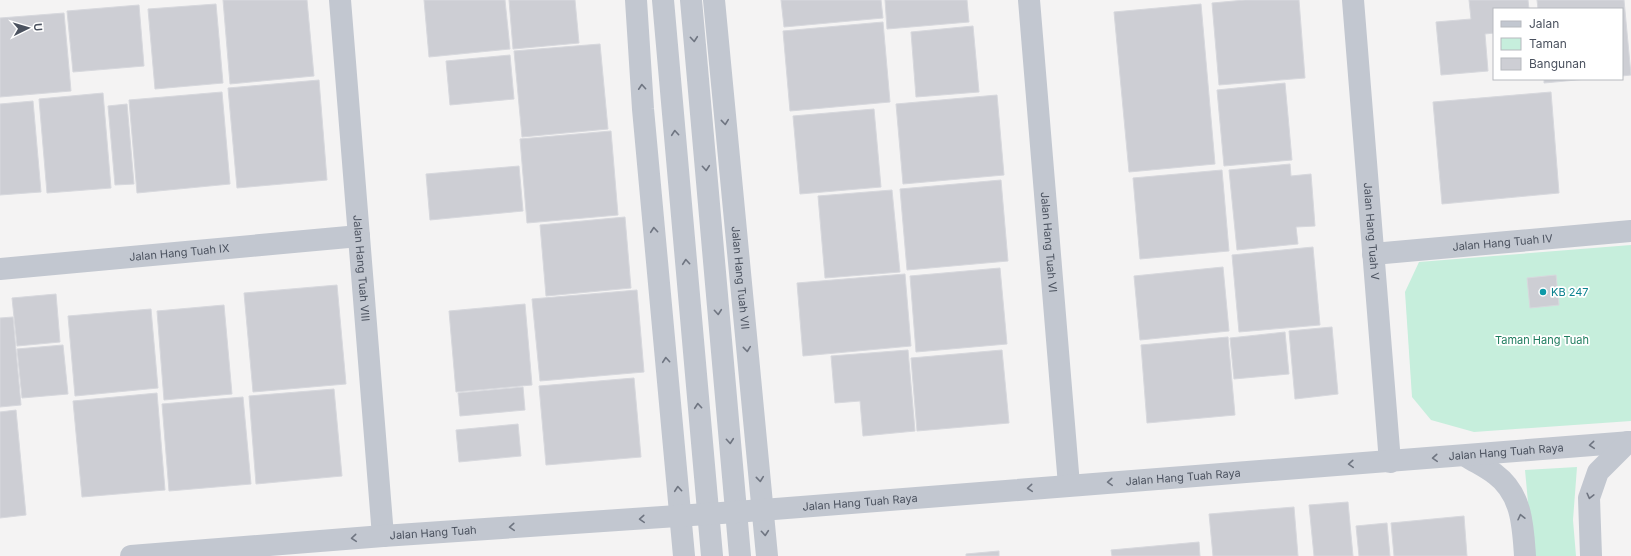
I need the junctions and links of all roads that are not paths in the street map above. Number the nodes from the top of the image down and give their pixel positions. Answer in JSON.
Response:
{"nodes":[{"id":1,"x":340,"y":0,"type":"edge"},
{"id":2,"x":636,"y":0,"type":"edge"},
{"id":3,"x":663,"y":0,"type":"edge"},
{"id":4,"x":691,"y":0,"type":"edge"},
{"id":5,"x":714,"y":0,"type":"edge"},
{"id":6,"x":1029,"y":0,"type":"edge"},
{"id":7,"x":1353,"y":0,"type":"edge"},
{"id":8,"x":723,"y":101,"type":"junction"},
{"id":9,"x":700,"y":103,"type":"junction"},
{"id":10,"x":672,"y":106,"type":"junction"},
{"id":11,"x":643,"y":109,"type":"junction"},
{"id":12,"x":1631,"y":230,"type":"edge"},
{"id":13,"x":736,"y":234,"type":"junction"},
{"id":14,"x":712,"y":235,"type":"junction"},
{"id":15,"x":359,"y":236,"type":"junction"},
{"id":16,"x":1373,"y":254,"type":"junction"},
{"id":17,"x":0,"y":269,"type":"edge"},
{"id":18,"x":742,"y":288,"type":"junction"},
{"id":19,"x":716,"y":290,"type":"junction"},
{"id":20,"x":689,"y":293,"type":"junction"},
{"id":21,"x":660,"y":295,"type":"junction"},
{"id":22,"x":1629,"y":442,"type":"edge"},
{"id":23,"x":1466,"y":456,"type":"junction"},
{"id":24,"x":1390,"y":462,"type":"junction"},
{"id":25,"x":1069,"y":485,"type":"junction"},
{"id":26,"x":763,"y":510,"type":"junction"},
{"id":27,"x":736,"y":512,"type":"junction"},
{"id":28,"x":708,"y":513,"type":"junction"},
{"id":29,"x":680,"y":516,"type":"junction"},
{"id":30,"x":383,"y":536,"type":"junction"},
{"id":31,"x":131,"y":556,"type":"edge"},
{"id":32,"x":684,"y":556,"type":"edge"},
{"id":33,"x":712,"y":556,"type":"edge"},
{"id":34,"x":740,"y":556,"type":"edge"},
{"id":35,"x":767,"y":556,"type":"edge"},
{"id":36,"x":1525,"y":556,"type":"edge"},
{"id":37,"x":1591,"y":556,"type":"edge"}],
"edges":[{"from":1,"to":15,"type":"street","name":"Jalan Hang Tuah VIII"},
{"from":11,"to":2,"type":"street","one_way":true},
{"from":3,"to":10,"type":"street"},
{"from":4,"to":9,"type":"street","one_way":true},
{"from":5,"to":8,"type":"street","name":"Jalan Hang Tuah VII"},
{"from":6,"to":25,"type":"street","name":"Jalan Hang Tuah VI"},
{"from":7,"to":16,"type":"street","name":"Jalan Hang Tuah V"},
{"from":8,"to":9,"type":"street"},
{"from":8,"to":13,"type":"street","name":"Jalan Hang Tuah VII","one_way":true},
{"from":9,"to":10,"type":"street"},
{"from":9,"to":14,"type":"street","one_way":true},
{"from":10,"to":11,"type":"street"},
{"from":20,"to":10,"type":"street","one_way":true},
{"from":21,"to":11,"type":"street","one_way":true},
{"from":12,"to":16,"type":"street","name":"Jalan Hang Tuah IV"},
{"from":13,"to":14,"type":"street"},
{"from":13,"to":18,"type":"street","name":"Jalan Hang Tuah VII"},
{"from":14,"to":19,"type":"street"},
{"from":15,"to":17,"type":"street","name":"Jalan Hang Tuah IX"},
{"from":15,"to":30,"type":"street","name":"Jalan Hang Tuah VIII"},
{"from":16,"to":24,"type":"street","name":"Jalan Hang Tuah V"},
{"from":18,"to":19,"type":"street"},
{"from":18,"to":26,"type":"street","name":"Jalan Hang Tuah VII","one_way":true},
{"from":19,"to":20,"type":"street"},
{"from":19,"to":27,"type":"street","one_way":true},
{"from":20,"to":21,"type":"street"},
{"from":28,"to":20,"type":"street","one_way":true},
{"from":29,"to":21,"type":"street","one_way":true},
{"from":22,"to":23,"type":"street","name":"Jalan Hang Tuah Raya","one_way":true},
{"from":22,"to":37,"type":"street","one_way":true},
{"from":23,"to":24,"type":"street","name":"Jalan Hang Tuah Raya","one_way":true},
{"from":36,"to":23,"type":"street","one_way":true},
{"from":24,"to":25,"type":"street","name":"Jalan Hang Tuah Raya","one_way":true},
{"from":25,"to":26,"type":"street","name":"Jalan Hang Tuah Raya","one_way":true},
{"from":26,"to":27,"type":"street","name":"Jalan Hang Tuah Raya"},
{"from":26,"to":35,"type":"street","name":"Jalan Hang Tuah VII","one_way":true},
{"from":27,"to":28,"type":"street","name":"Jalan Hang Tuah"},
{"from":27,"to":34,"type":"street"},
{"from":28,"to":29,"type":"street","name":"Jalan Hang Tuah"},
{"from":28,"to":33,"type":"street"},
{"from":29,"to":30,"type":"street","name":"Jalan Hang Tuah","one_way":true},
{"from":29,"to":32,"type":"street"},
{"from":30,"to":31,"type":"street","name":"Jalan Hang Tuah","one_way":true}]}
